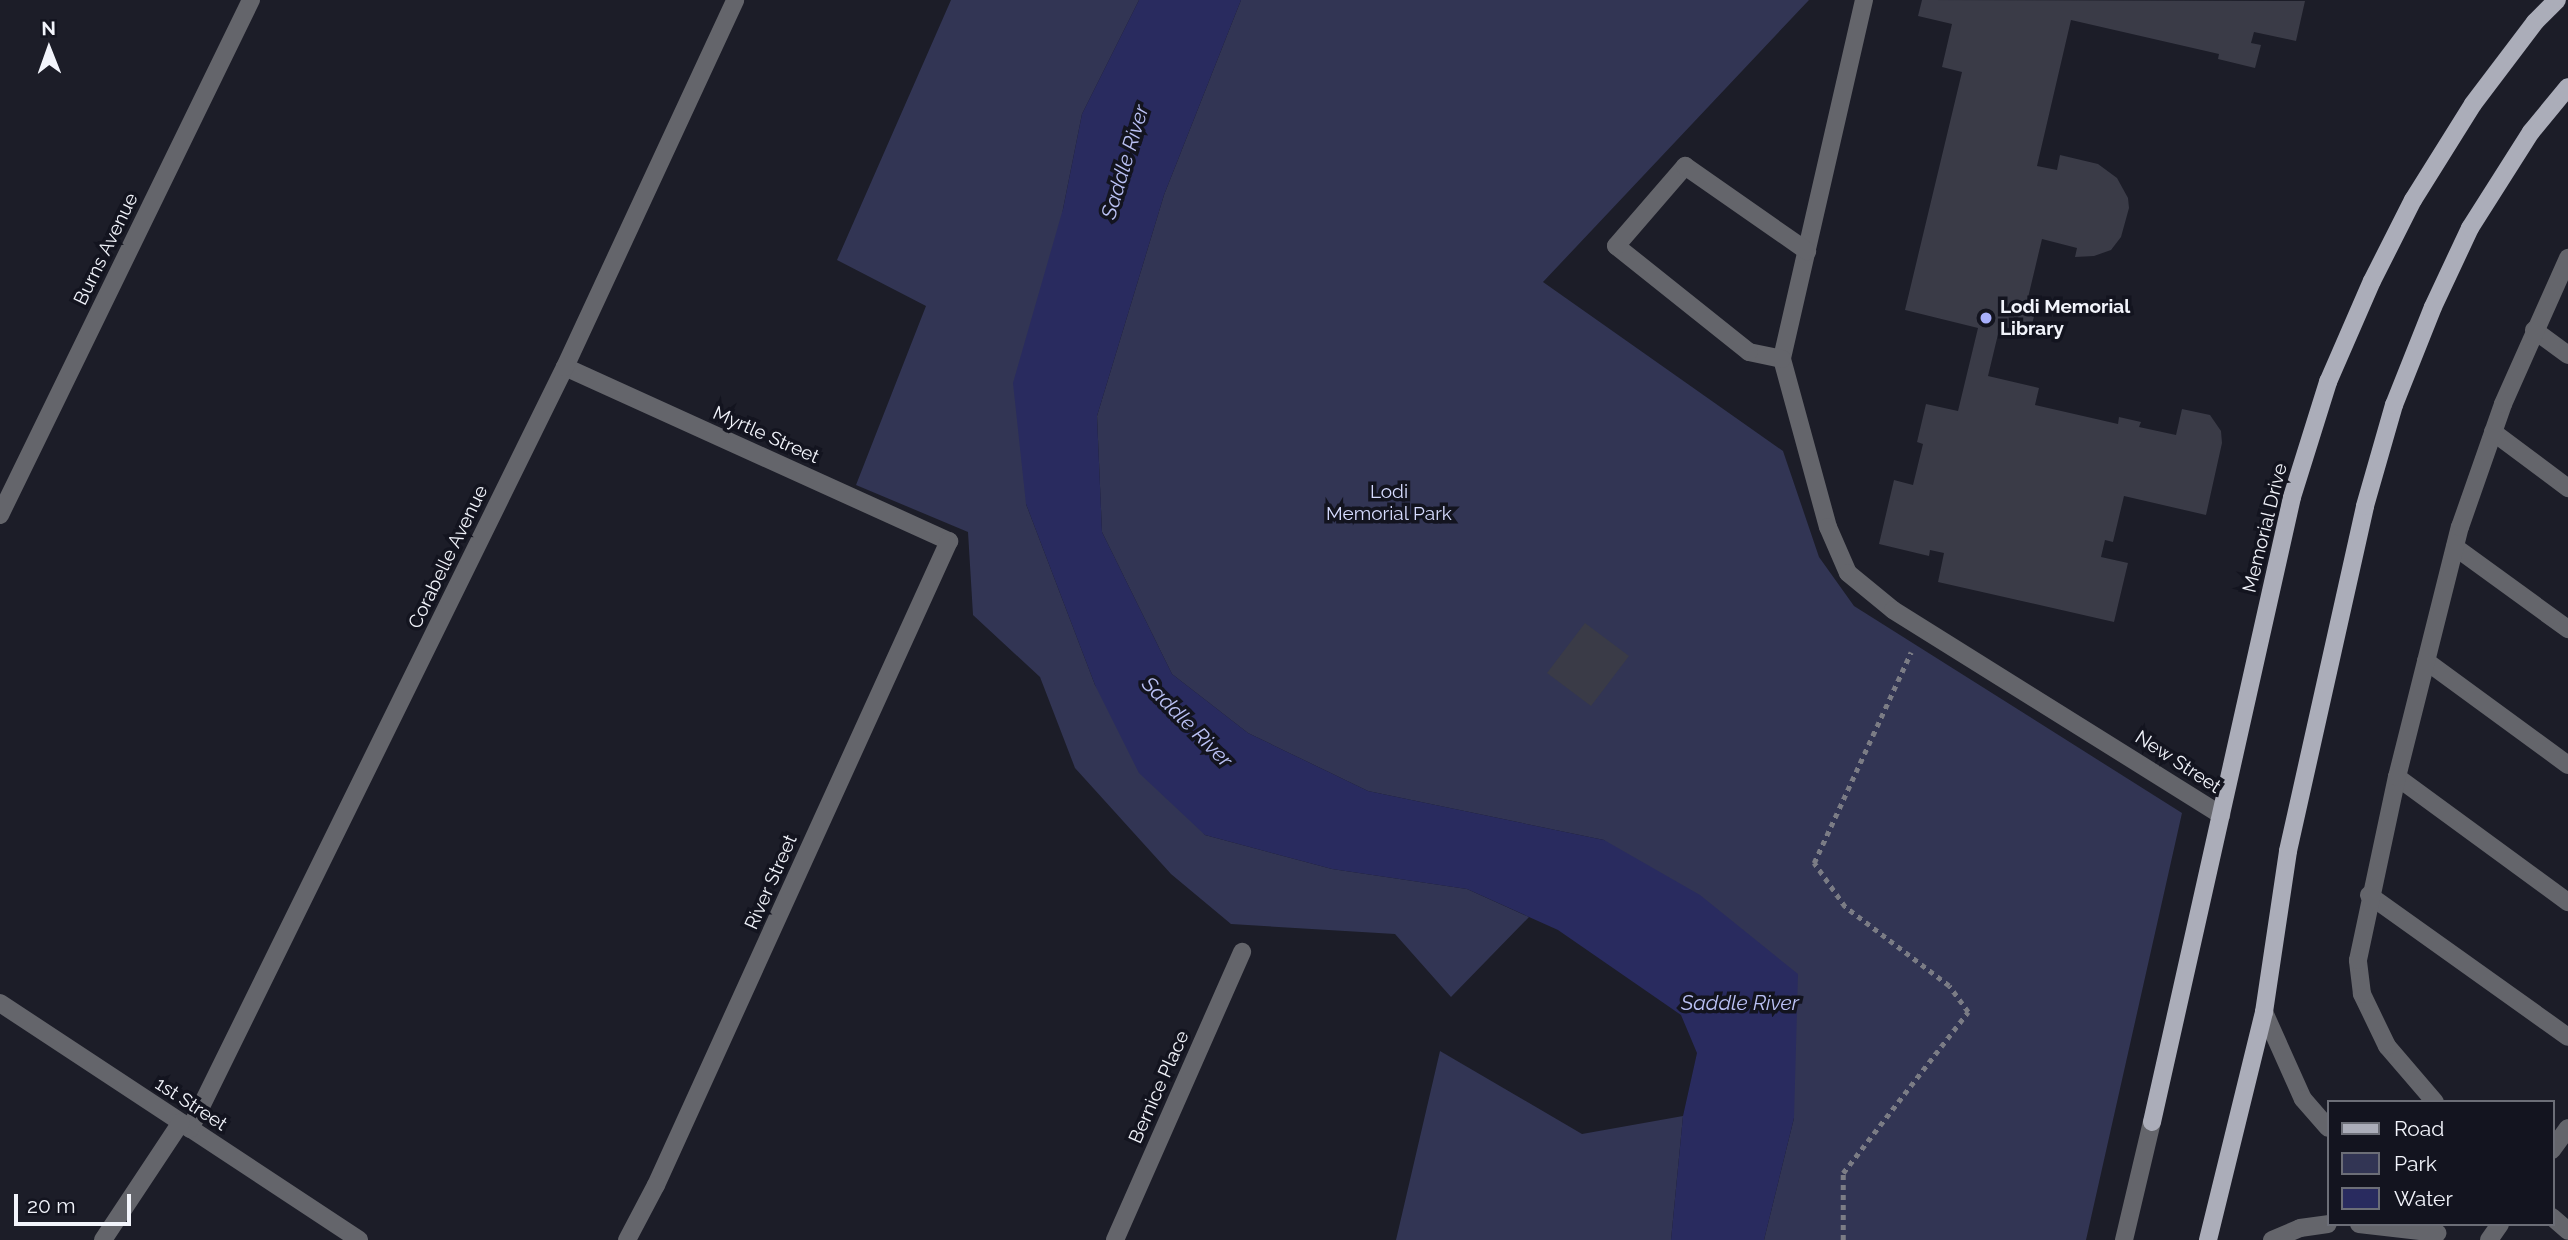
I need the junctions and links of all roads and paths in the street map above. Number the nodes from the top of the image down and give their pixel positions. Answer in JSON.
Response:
{"nodes":[{"id":1,"x":251,"y":0,"type":"edge"},
{"id":2,"x":735,"y":0,"type":"edge"},
{"id":3,"x":1864,"y":0,"type":"edge"},
{"id":4,"x":2557,"y":0,"type":"edge"},
{"id":5,"x":2568,"y":87,"type":"edge"},
{"id":6,"x":1807,"y":251,"type":"junction"},
{"id":7,"x":2568,"y":258,"type":"edge"},
{"id":8,"x":2534,"y":330,"type":"junction"},
{"id":9,"x":2568,"y":355,"type":"edge"},
{"id":10,"x":1782,"y":359,"type":"junction"},
{"id":11,"x":565,"y":367,"type":"junction"},
{"id":12,"x":2493,"y":432,"type":"junction"},
{"id":13,"x":2568,"y":488,"type":"edge"},
{"id":14,"x":0,"y":515,"type":"edge"},
{"id":15,"x":949,"y":541,"type":"joint"},
{"id":16,"x":2455,"y":547,"type":"junction"},
{"id":17,"x":1922,"y":628,"type":"junction"},
{"id":18,"x":2568,"y":629,"type":"edge"},
{"id":19,"x":2426,"y":661,"type":"junction"},
{"id":20,"x":2568,"y":765,"type":"edge"},
{"id":21,"x":2397,"y":776,"type":"junction"},
{"id":22,"x":2221,"y":815,"type":"junction"},
{"id":23,"x":2369,"y":895,"type":"junction"},
{"id":24,"x":2568,"y":902,"type":"edge"},
{"id":25,"x":1242,"y":952,"type":"dead end"},
{"id":26,"x":0,"y":1003,"type":"edge"},
{"id":27,"x":2264,"y":1012,"type":"junction"},
{"id":28,"x":2568,"y":1037,"type":"edge"},
{"id":29,"x":2433,"y":1100,"type":"edge"},
{"id":30,"x":2152,"y":1122,"type":"joint"},
{"id":31,"x":185,"y":1125,"type":"junction"},
{"id":32,"x":2326,"y":1126,"type":"edge"},
{"id":33,"x":2568,"y":1128,"type":"edge"},
{"id":34,"x":2554,"y":1147,"type":"edge"},
{"id":35,"x":2554,"y":1219,"type":"edge"},
{"id":36,"x":2326,"y":1224,"type":"edge"},
{"id":37,"x":2379,"y":1226,"type":"edge"},
{"id":38,"x":2568,"y":1231,"type":"edge"},
{"id":39,"x":2438,"y":1232,"type":"edge"},
{"id":40,"x":103,"y":1240,"type":"edge"},
{"id":41,"x":359,"y":1240,"type":"edge"},
{"id":42,"x":627,"y":1240,"type":"edge"},
{"id":43,"x":1115,"y":1240,"type":"edge"},
{"id":44,"x":1843,"y":1240,"type":"edge"},
{"id":45,"x":2124,"y":1240,"type":"edge"},
{"id":46,"x":2208,"y":1240,"type":"edge"},
{"id":47,"x":2272,"y":1240,"type":"edge"}],
"edges":[{"from":1,"to":14,"type":"street","name":"Burns Avenue"},
{"from":2,"to":11,"type":"street","name":"Corabelle Avenue"},
{"from":3,"to":6,"type":"street"},
{"from":4,"to":22,"type":"main road","name":"Memorial Drive"},
{"from":5,"to":27,"type":"main road"},
{"from":6,"to":10,"type":"street"},
{"from":6,"to":10,"type":"street"},
{"from":7,"to":8,"type":"street"},
{"from":8,"to":9,"type":"street"},
{"from":8,"to":12,"type":"street"},
{"from":10,"to":17,"type":"street","name":"New Street"},
{"from":11,"to":15,"type":"street","name":"Myrtle Street"},
{"from":11,"to":31,"type":"street","name":"Corabelle Avenue"},
{"from":12,"to":13,"type":"street"},
{"from":12,"to":16,"type":"street"},
{"from":15,"to":42,"type":"street","name":"River Street"},
{"from":16,"to":18,"type":"street"},
{"from":16,"to":19,"type":"street"},
{"from":17,"to":22,"type":"street","name":"New Street"},
{"from":17,"to":44,"type":"path"},
{"from":19,"to":20,"type":"street"},
{"from":19,"to":21,"type":"street"},
{"from":21,"to":23,"type":"street"},
{"from":21,"to":24,"type":"street"},
{"from":22,"to":30,"type":"main road","name":"Memorial Drive"},
{"from":23,"to":28,"type":"street"},
{"from":23,"to":29,"type":"street"},
{"from":25,"to":43,"type":"street","name":"Bernice Place"},
{"from":26,"to":31,"type":"street","name":"1st Street"},
{"from":27,"to":32,"type":"street"},
{"from":27,"to":46,"type":"main road"},
{"from":30,"to":45,"type":"street"},
{"from":31,"to":40,"type":"street","name":"Corabelle Avenue"},
{"from":31,"to":41,"type":"street","name":"1st Street"},
{"from":33,"to":34,"type":"street"},
{"from":35,"to":38,"type":"street"},
{"from":36,"to":47,"type":"street"},
{"from":37,"to":39,"type":"street"}]}
